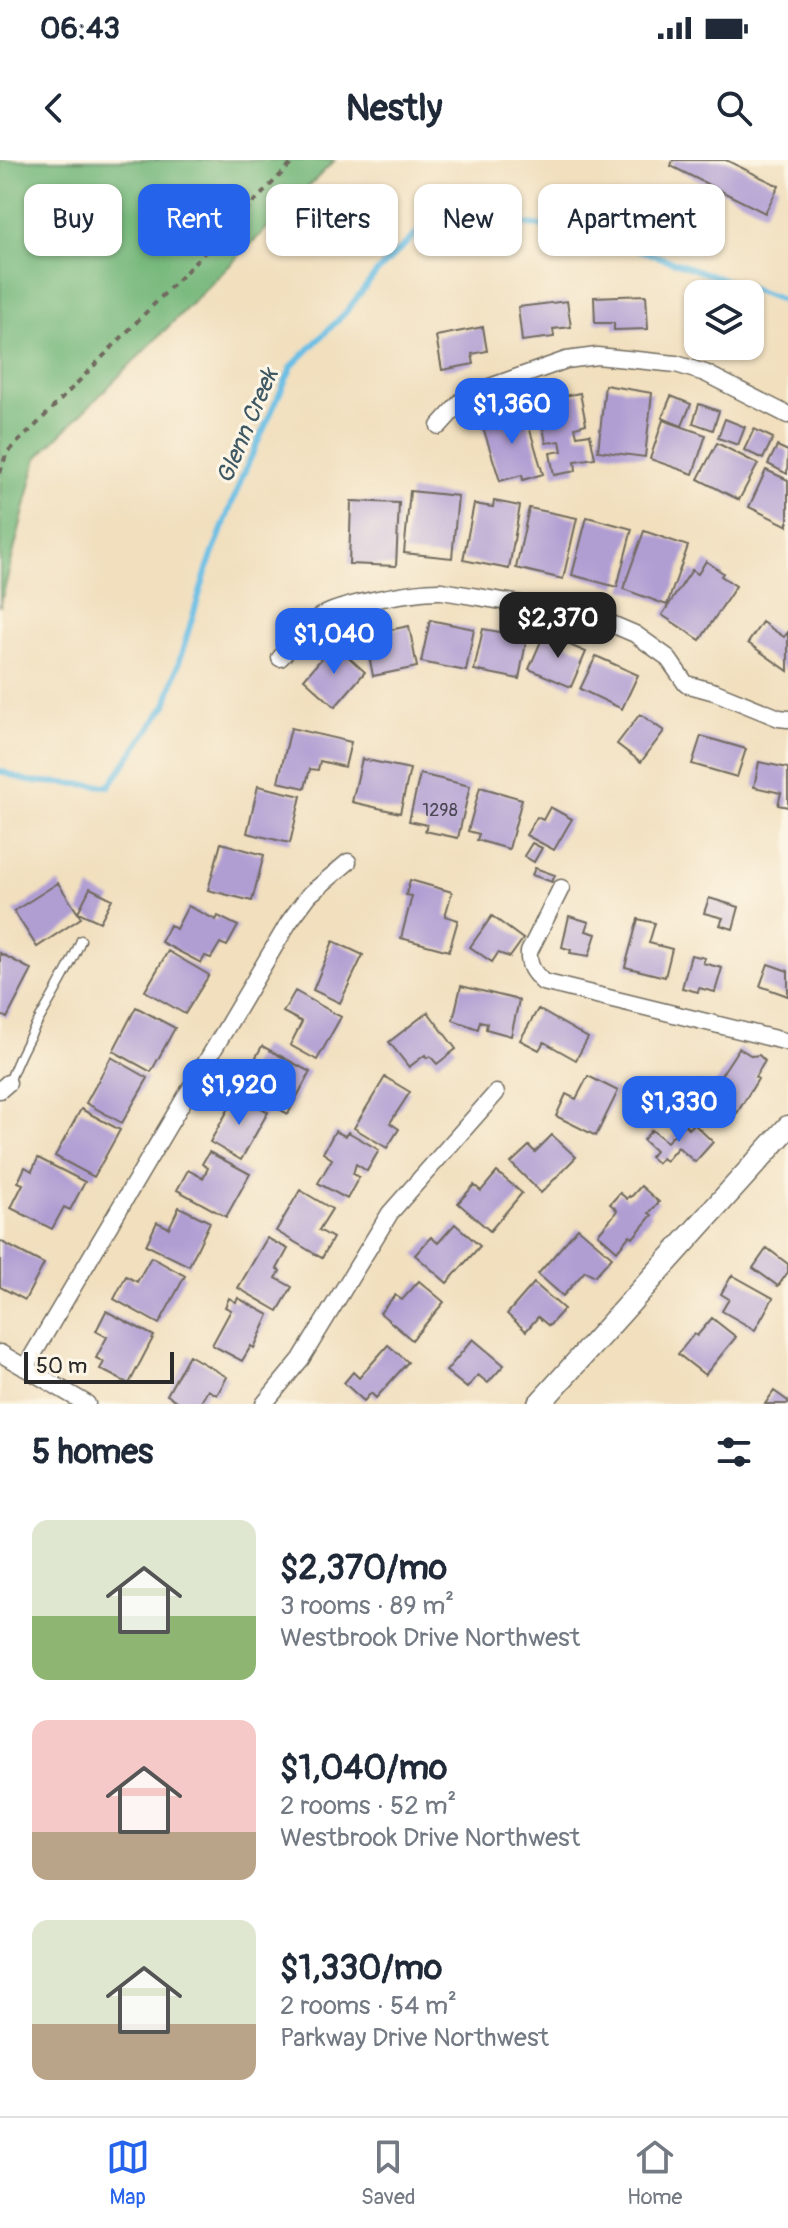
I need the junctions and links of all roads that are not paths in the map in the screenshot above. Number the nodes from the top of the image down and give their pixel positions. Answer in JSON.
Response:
{"nodes":[{"id":1,"x":788,"y":415,"type":"edge"},
{"id":2,"x":439,"y":426,"type":"dead end"},
{"id":3,"x":280,"y":658,"type":"dead end"},
{"id":4,"x":788,"y":719,"type":"edge"},
{"id":5,"x":348,"y":862,"type":"dead end"},
{"id":6,"x":561,"y":888,"type":"dead end"},
{"id":7,"x":81,"y":940,"type":"dead end"},
{"id":8,"x":788,"y":1042,"type":"edge"},
{"id":9,"x":4,"y":1087,"type":"edge"},
{"id":10,"x":496,"y":1093,"type":"dead end"},
{"id":11,"x":788,"y":1127,"type":"edge"},
{"id":12,"x":0,"y":1353,"type":"edge"},
{"id":13,"x":25,"y":1368,"type":"junction"},
{"id":14,"x":87,"y":1404,"type":"edge"},
{"id":15,"x":264,"y":1404,"type":"edge"},
{"id":16,"x":539,"y":1404,"type":"edge"}],
"edges":[{"from":1,"to":2,"type":"street"},
{"from":3,"to":4,"type":"street"},
{"from":5,"to":13,"type":"street"},
{"from":6,"to":8,"type":"street"},
{"from":7,"to":9,"type":"lane"},
{"from":10,"to":15,"type":"street"},
{"from":11,"to":16,"type":"street"},
{"from":12,"to":13,"type":"street"},
{"from":13,"to":14,"type":"street"}]}
